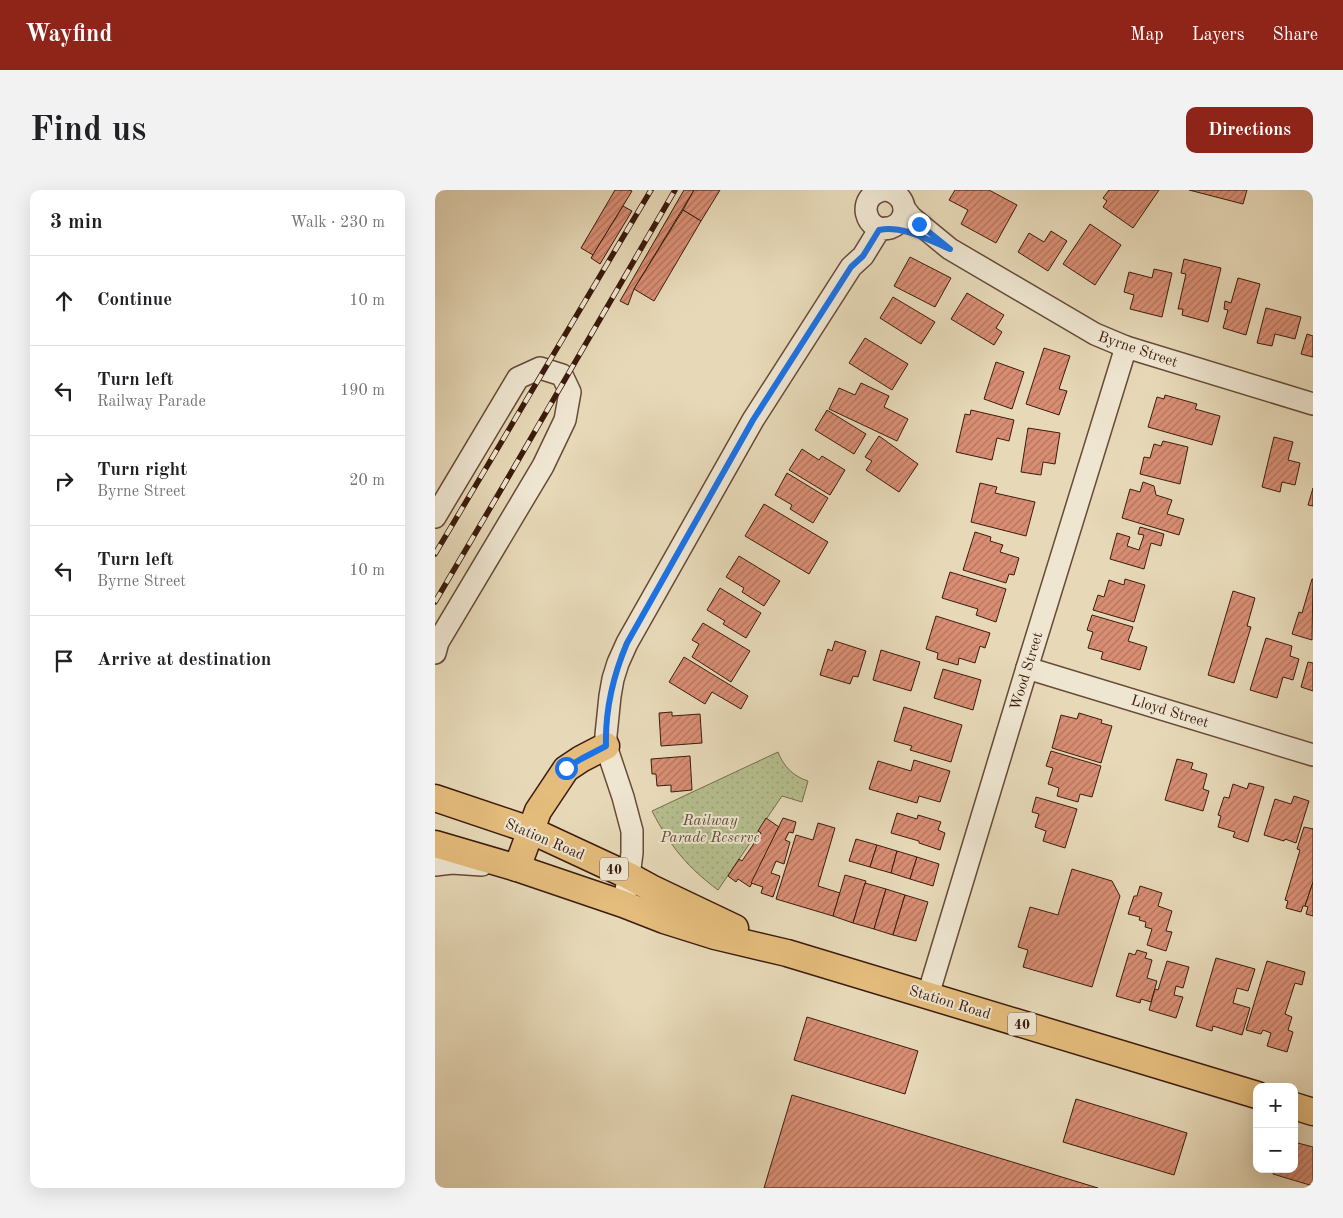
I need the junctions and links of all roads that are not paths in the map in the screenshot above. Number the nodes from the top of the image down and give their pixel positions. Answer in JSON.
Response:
{"nodes":[{"id":1,"x":884,"y":190,"type":"edge"},
{"id":2,"x":905,"y":201,"type":"edge"},
{"id":3,"x":867,"y":216,"type":"junction"},
{"id":4,"x":888,"y":228,"type":"junction"},
{"id":5,"x":950,"y":249,"type":"junction"},
{"id":6,"x":851,"y":267,"type":"junction"},
{"id":7,"x":1125,"y":347,"type":"junction"},
{"id":8,"x":1313,"y":404,"type":"edge"},
{"id":9,"x":435,"y":517,"type":"edge"},
{"id":10,"x":435,"y":653,"type":"edge"},
{"id":11,"x":1027,"y":668,"type":"junction"},
{"id":12,"x":606,"y":746,"type":"junction"},
{"id":13,"x":1313,"y":755,"type":"edge"},
{"id":14,"x":435,"y":798,"type":"edge"},
{"id":15,"x":530,"y":830,"type":"junction"},
{"id":16,"x":435,"y":844,"type":"edge"},
{"id":17,"x":435,"y":865,"type":"edge"},
{"id":18,"x":517,"y":868,"type":"junction"},
{"id":19,"x":629,"y":876,"type":"junction"},
{"id":20,"x":623,"y":904,"type":"junction"},
{"id":21,"x":787,"y":953,"type":"junction"},
{"id":22,"x":929,"y":995,"type":"junction"},
{"id":23,"x":1253,"y":1094,"type":"edge"},
{"id":24,"x":1298,"y":1107,"type":"edge"},
{"id":25,"x":1313,"y":1112,"type":"edge"}],
"edges":[{"from":1,"to":2,"type":"street"},
{"from":1,"to":3,"type":"street"},
{"from":2,"to":4,"type":"street"},
{"from":2,"to":5,"type":"street","name":"Byrne Street"},
{"from":3,"to":4,"type":"street"},
{"from":3,"to":6,"type":"street"},
{"from":4,"to":5,"type":"street","name":"Byrne Street"},
{"from":4,"to":6,"type":"street"},
{"from":5,"to":7,"type":"street","name":"Byrne Street"},
{"from":6,"to":12,"type":"street"},
{"from":7,"to":8,"type":"street","name":"Byrne Street"},
{"from":7,"to":11,"type":"street","name":"Wood Street"},
{"from":9,"to":10,"type":"street"},
{"from":11,"to":13,"type":"street","name":"Lloyd Street"},
{"from":11,"to":22,"type":"street","name":"Wood Street"},
{"from":12,"to":15,"type":"main road"},
{"from":12,"to":19,"type":"street"},
{"from":14,"to":15,"type":"main road","name":"Station Road","number":"40"},
{"from":15,"to":18,"type":"main road"},
{"from":15,"to":19,"type":"main road","name":"Station Road","number":"40"},
{"from":16,"to":18,"type":"main road","name":"Station Road","number":"40"},
{"from":17,"to":18,"type":"street"},
{"from":18,"to":20,"type":"main road","name":"Station Road","number":"40"},
{"from":19,"to":20,"type":"street"},
{"from":19,"to":21,"type":"main road","name":"Station Road","number":"40"},
{"from":20,"to":21,"type":"main road","name":"Station Road","number":"40"},
{"from":21,"to":22,"type":"main road","name":"Station Road","number":"40"},
{"from":22,"to":23,"type":"main road","name":"Station Road","number":"40"},
{"from":24,"to":25,"type":"main road"}]}
